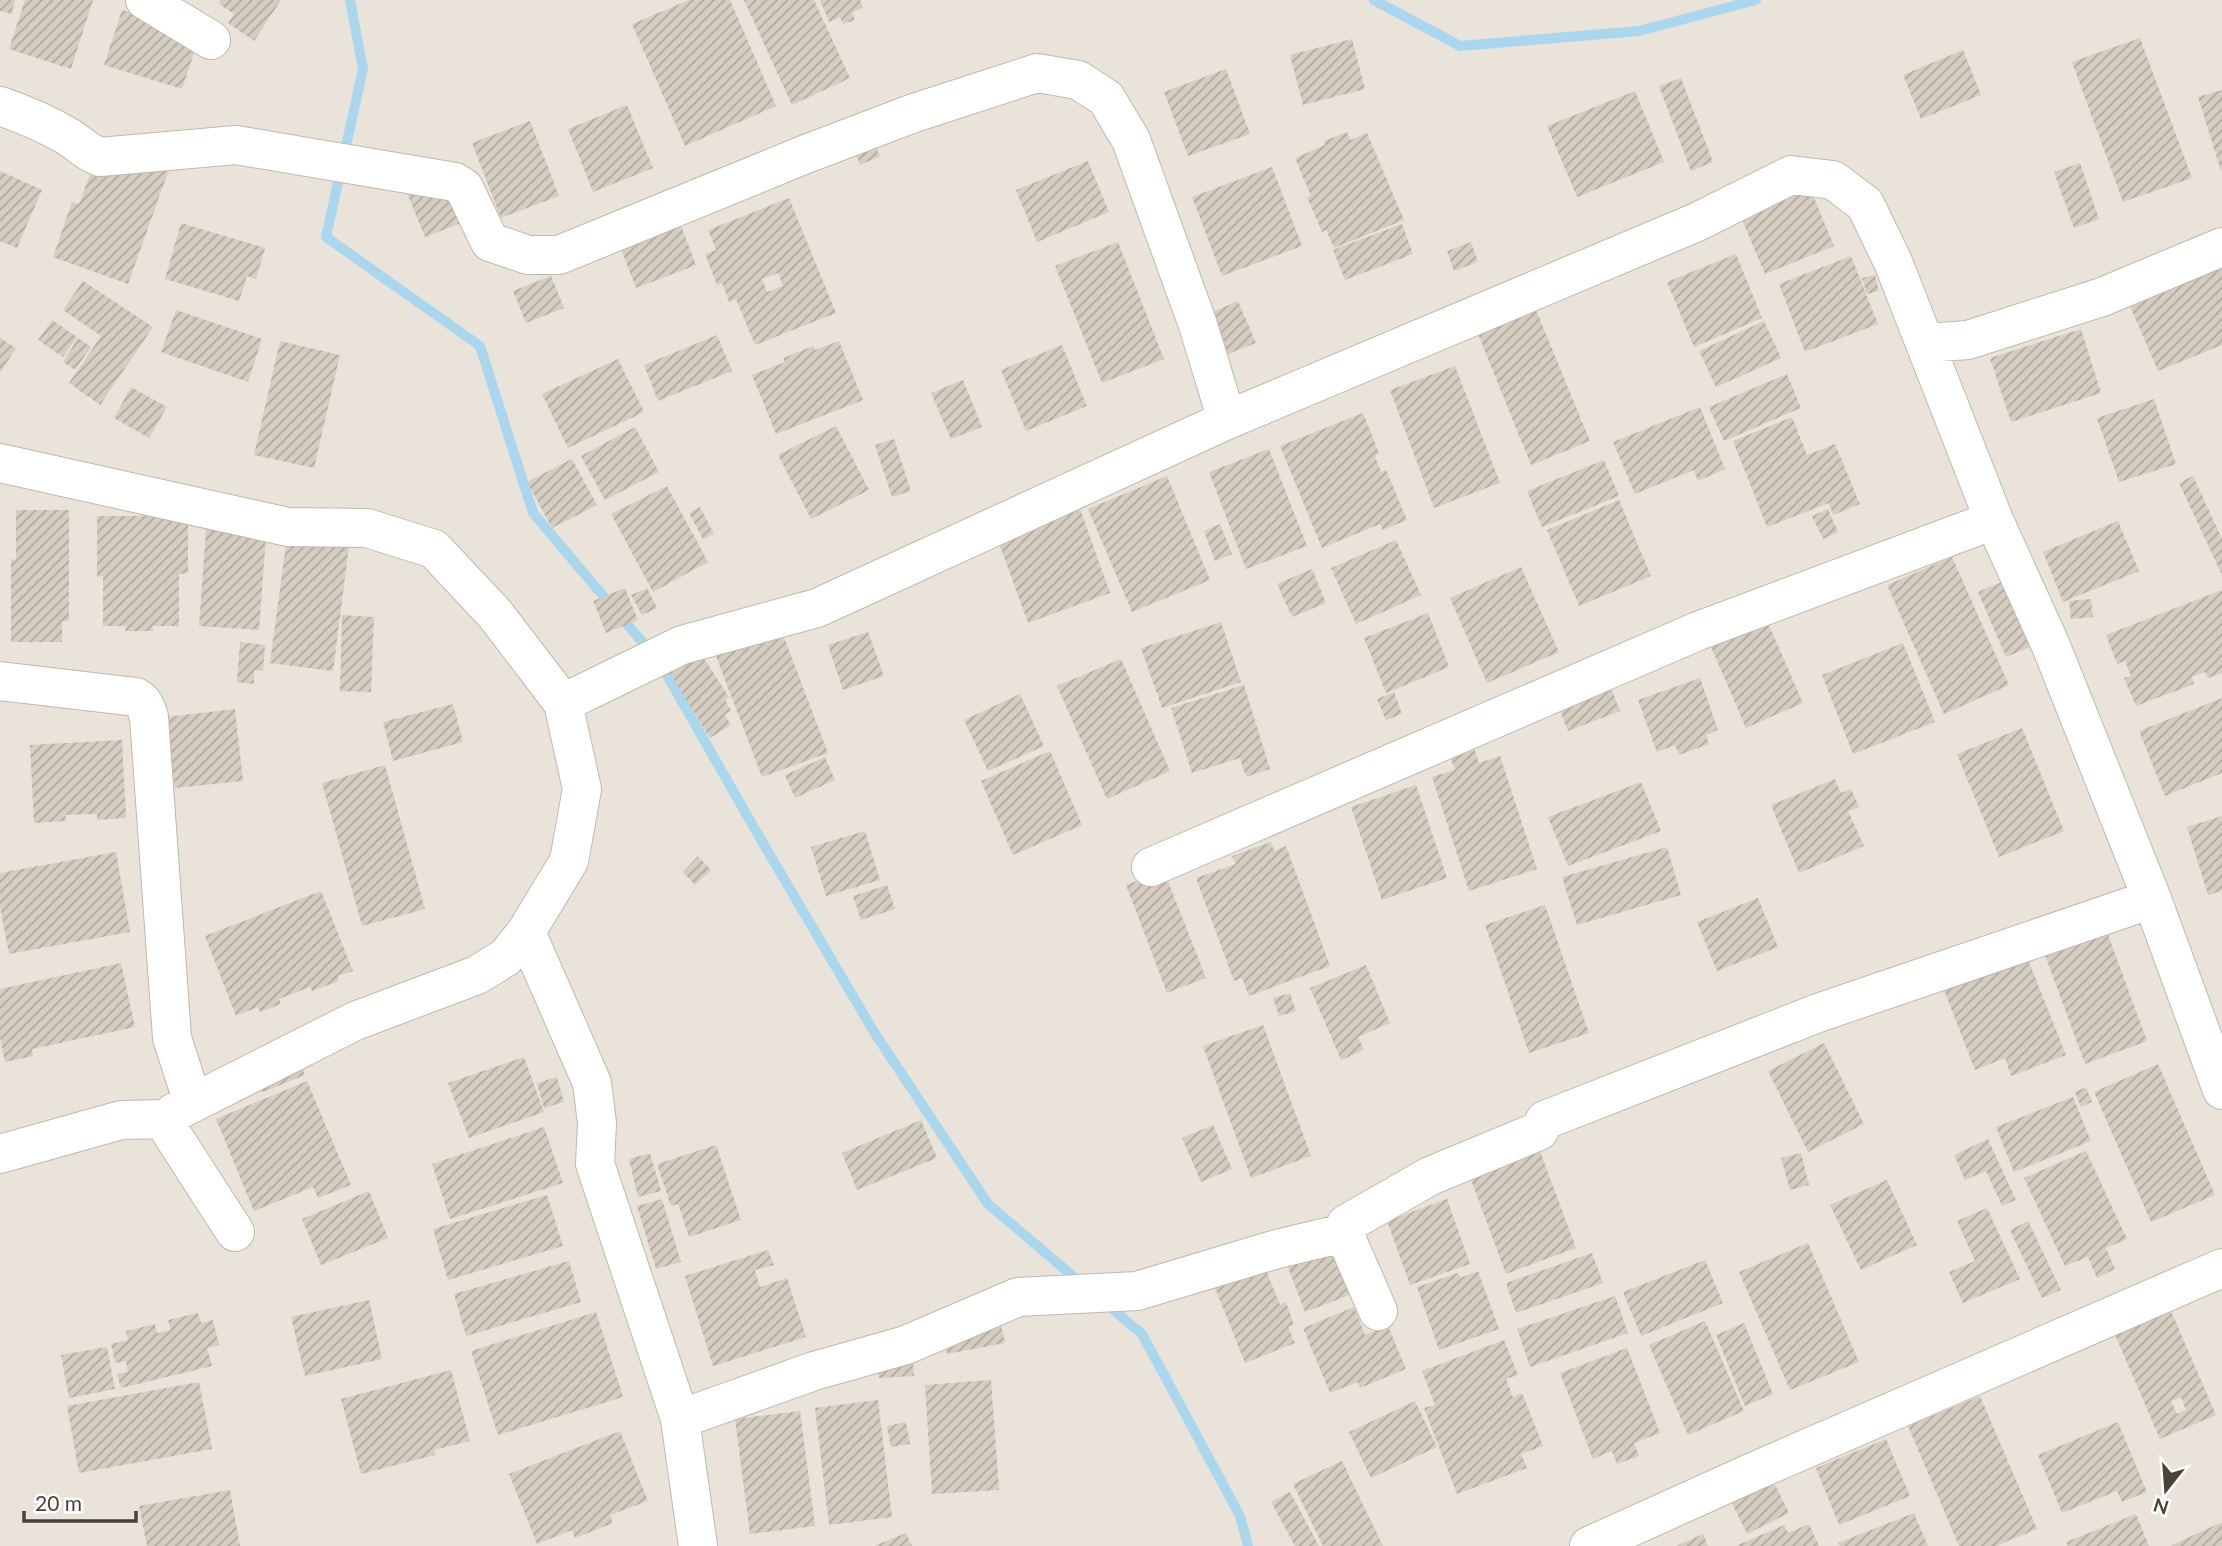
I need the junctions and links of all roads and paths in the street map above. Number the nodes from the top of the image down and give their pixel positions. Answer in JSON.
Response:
{"nodes":[{"id":1,"x":145,"y":0,"type":"edge"},
{"id":2,"x":211,"y":40,"type":"dead end"},
{"id":3,"x":0,"y":106,"type":"edge"},
{"id":4,"x":2222,"y":247,"type":"edge"},
{"id":5,"x":1925,"y":343,"type":"junction"},
{"id":6,"x":1227,"y":420,"type":"junction"},
{"id":7,"x":0,"y":463,"type":"edge"},
{"id":8,"x":1994,"y":520,"type":"junction"},
{"id":9,"x":0,"y":681,"type":"edge"},
{"id":10,"x":563,"y":703,"type":"junction"},
{"id":11,"x":1151,"y":867,"type":"dead end"},
{"id":12,"x":2152,"y":900,"type":"junction"},
{"id":13,"x":526,"y":932,"type":"junction"},
{"id":14,"x":2222,"y":1090,"type":"edge"},
{"id":15,"x":180,"y":1111,"type":"junction"},
{"id":16,"x":0,"y":1154,"type":"edge"},
{"id":17,"x":235,"y":1232,"type":"dead end"},
{"id":18,"x":1344,"y":1233,"type":"junction"},
{"id":19,"x":2222,"y":1268,"type":"edge"},
{"id":20,"x":1378,"y":1311,"type":"dead end"},
{"id":21,"x":680,"y":1419,"type":"junction"},
{"id":22,"x":698,"y":1546,"type":"edge"},
{"id":23,"x":1589,"y":1546,"type":"edge"}],
"edges":[{"from":1,"to":2,"type":"street"},
{"from":3,"to":6,"type":"street"},
{"from":4,"to":5,"type":"street"},
{"from":5,"to":6,"type":"street"},
{"from":5,"to":8,"type":"street"},
{"from":6,"to":10,"type":"street"},
{"from":7,"to":10,"type":"street"},
{"from":8,"to":11,"type":"street"},
{"from":8,"to":12,"type":"street"},
{"from":9,"to":15,"type":"street"},
{"from":10,"to":13,"type":"street"},
{"from":12,"to":14,"type":"street"},
{"from":12,"to":18,"type":"street"},
{"from":13,"to":15,"type":"street"},
{"from":13,"to":21,"type":"street"},
{"from":15,"to":16,"type":"street"},
{"from":15,"to":17,"type":"street"},
{"from":18,"to":20,"type":"street"},
{"from":18,"to":21,"type":"street"},
{"from":19,"to":23,"type":"street"},
{"from":21,"to":22,"type":"street"}]}
